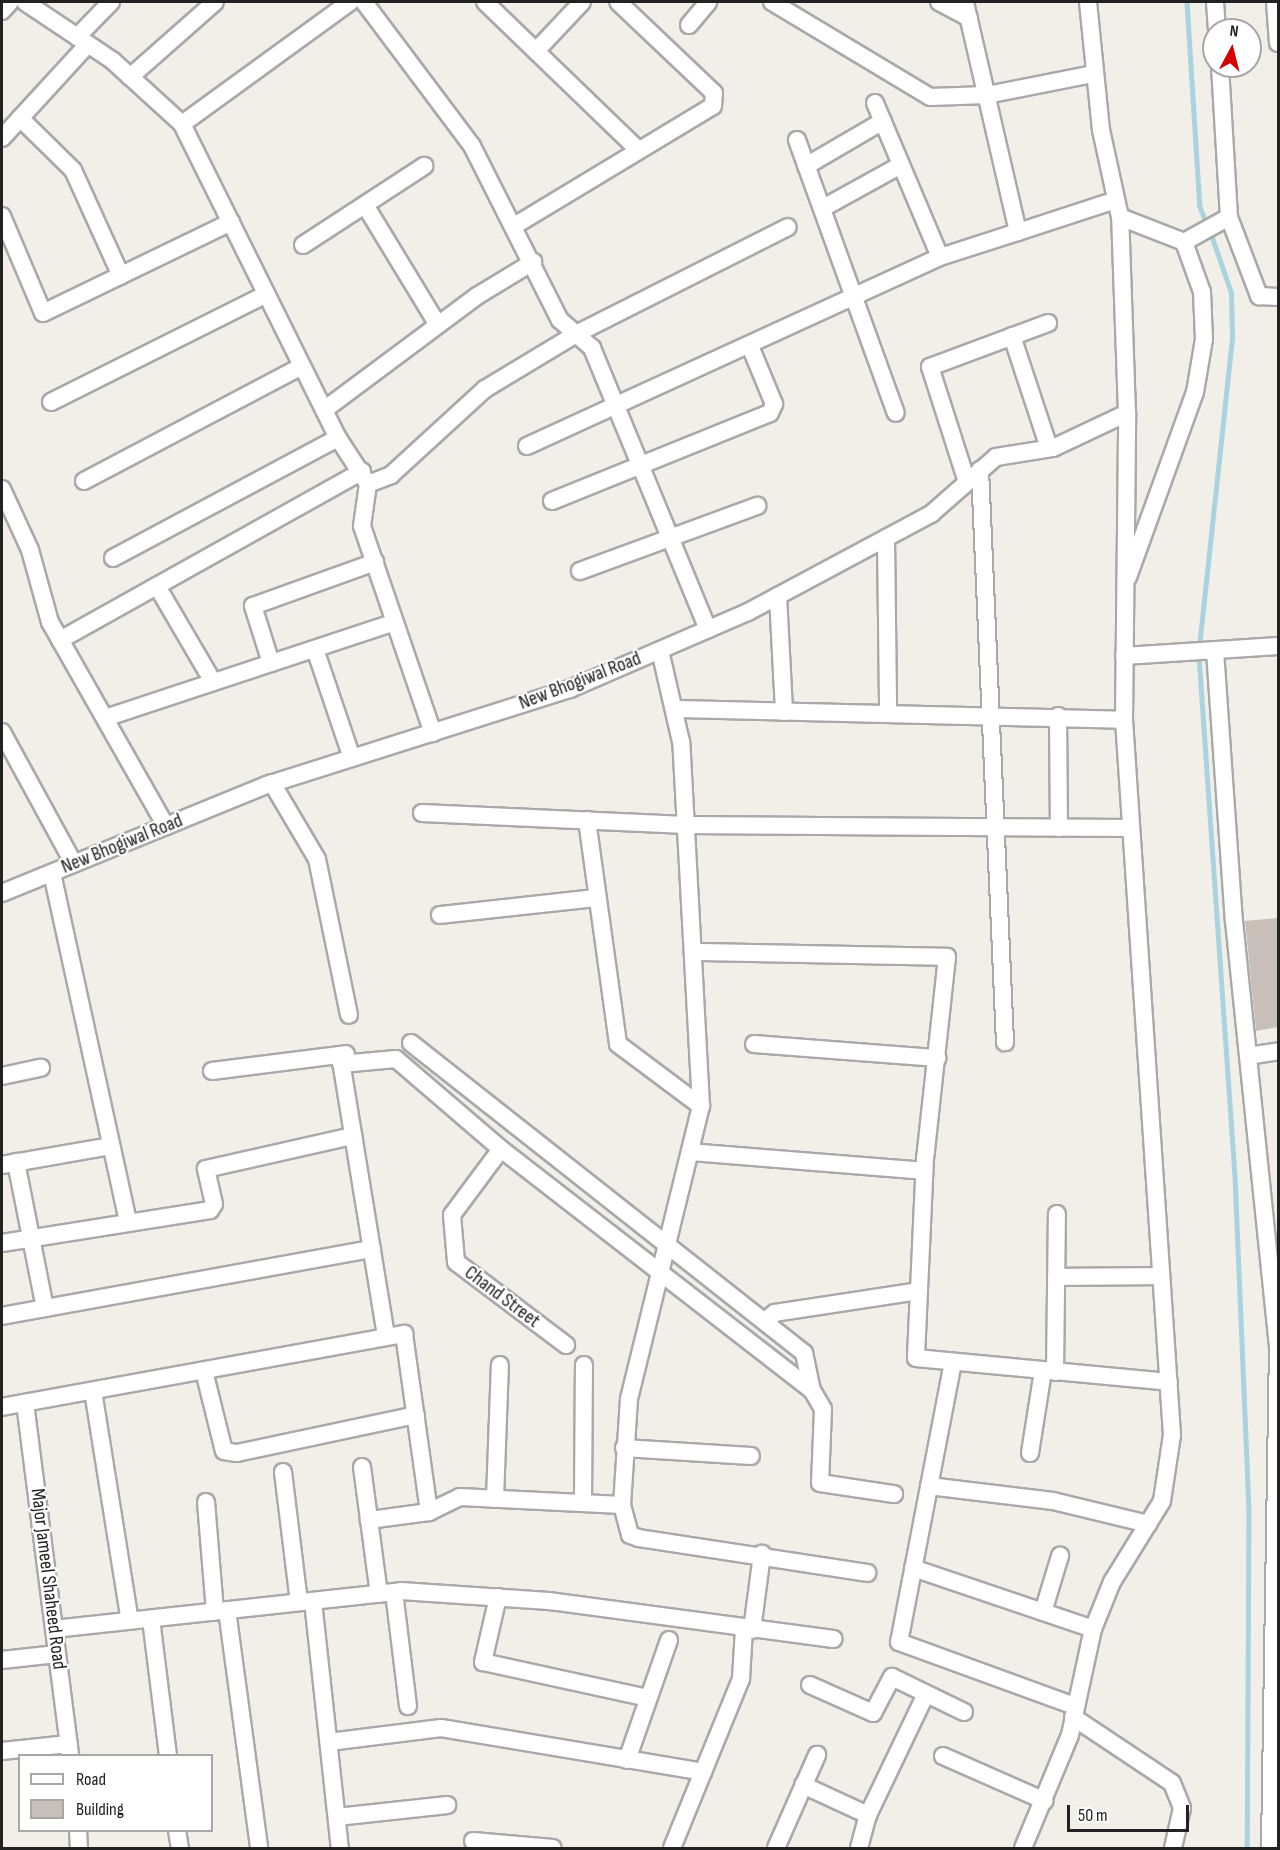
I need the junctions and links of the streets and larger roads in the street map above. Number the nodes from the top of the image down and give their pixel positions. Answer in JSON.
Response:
{"nodes":[{"id":1,"x":10,"y":2,"type":"edge"},
{"id":2,"x":25,"y":2,"type":"edge"},
{"id":3,"x":111,"y":2,"type":"edge"},
{"id":4,"x":215,"y":2,"type":"edge"},
{"id":5,"x":350,"y":2,"type":"edge"},
{"id":6,"x":363,"y":2,"type":"edge"},
{"id":7,"x":485,"y":2,"type":"edge"},
{"id":8,"x":582,"y":2,"type":"edge"},
{"id":9,"x":618,"y":2,"type":"edge"},
{"id":10,"x":708,"y":2,"type":"edge"},
{"id":11,"x":772,"y":2,"type":"edge"},
{"id":12,"x":939,"y":2,"type":"edge"},
{"id":13,"x":1088,"y":2,"type":"edge"},
{"id":14,"x":1215,"y":2,"type":"edge"},
{"id":15,"x":1275,"y":2,"type":"edge"},
{"id":16,"x":967,"y":10,"type":"edge"},
{"id":17,"x":2,"y":11,"type":"edge"},
{"id":18,"x":1216,"y":18,"type":"edge"},
{"id":19,"x":689,"y":25,"type":"dead end"},
{"id":20,"x":1278,"y":33,"type":"edge"},
{"id":21,"x":82,"y":40,"type":"junction"},
{"id":22,"x":536,"y":51,"type":"junction"},
{"id":23,"x":1094,"y":74,"type":"junction"},
{"id":24,"x":130,"y":77,"type":"junction"},
{"id":25,"x":1221,"y":78,"type":"edge"},
{"id":26,"x":987,"y":95,"type":"junction"},
{"id":27,"x":875,"y":103,"type":"dead end"},
{"id":28,"x":20,"y":118,"type":"junction"},
{"id":29,"x":883,"y":121,"type":"junction"},
{"id":30,"x":182,"y":124,"type":"junction"},
{"id":31,"x":2,"y":138,"type":"edge"},
{"id":32,"x":796,"y":140,"type":"dead end"},
{"id":33,"x":637,"y":149,"type":"junction"},
{"id":34,"x":901,"y":165,"type":"junction"},
{"id":35,"x":424,"y":166,"type":"dead end"},
{"id":36,"x":807,"y":166,"type":"junction"},
{"id":37,"x":1116,"y":200,"type":"junction"},
{"id":38,"x":365,"y":204,"type":"junction"},
{"id":39,"x":823,"y":208,"type":"junction"},
{"id":40,"x":2,"y":216,"type":"edge"},
{"id":41,"x":1120,"y":217,"type":"junction"},
{"id":42,"x":1229,"y":217,"type":"junction"},
{"id":43,"x":231,"y":222,"type":"junction"},
{"id":44,"x":514,"y":225,"type":"junction"},
{"id":45,"x":788,"y":227,"type":"dead end"},
{"id":46,"x":1018,"y":232,"type":"junction"},
{"id":47,"x":1184,"y":242,"type":"junction"},
{"id":48,"x":303,"y":245,"type":"dead end"},
{"id":49,"x":940,"y":257,"type":"junction"},
{"id":50,"x":533,"y":262,"type":"junction"},
{"id":51,"x":121,"y":276,"type":"junction"},
{"id":52,"x":267,"y":294,"type":"junction"},
{"id":53,"x":858,"y":298,"type":"junction"},
{"id":54,"x":1271,"y":298,"type":"edge"},
{"id":55,"x":1048,"y":323,"type":"dead end"},
{"id":56,"x":438,"y":325,"type":"junction"},
{"id":57,"x":576,"y":333,"type":"junction"},
{"id":58,"x":1012,"y":336,"type":"junction"},
{"id":59,"x":750,"y":346,"type":"junction"},
{"id":60,"x":302,"y":366,"type":"junction"},
{"id":61,"x":51,"y":402,"type":"dead end"},
{"id":62,"x":616,"y":405,"type":"junction"},
{"id":63,"x":324,"y":410,"type":"junction"},
{"id":64,"x":896,"y":412,"type":"dead end"},
{"id":65,"x":1127,"y":413,"type":"junction"},
{"id":66,"x":338,"y":438,"type":"junction"},
{"id":67,"x":527,"y":446,"type":"dead end"},
{"id":68,"x":1049,"y":448,"type":"junction"},
{"id":69,"x":641,"y":465,"type":"junction"},
{"id":70,"x":980,"y":470,"type":"junction"},
{"id":71,"x":365,"y":478,"type":"junction"},
{"id":72,"x":84,"y":482,"type":"dead end"},
{"id":73,"x":967,"y":483,"type":"junction"},
{"id":74,"x":2,"y":489,"type":"edge"},
{"id":75,"x":552,"y":501,"type":"dead end"},
{"id":76,"x":757,"y":506,"type":"dead end"},
{"id":77,"x":670,"y":536,"type":"junction"},
{"id":78,"x":886,"y":538,"type":"junction"},
{"id":79,"x":113,"y":558,"type":"dead end"},
{"id":80,"x":375,"y":562,"type":"junction"},
{"id":81,"x":580,"y":571,"type":"dead end"},
{"id":82,"x":1126,"y":583,"type":"junction"},
{"id":83,"x":157,"y":586,"type":"junction"},
{"id":84,"x":778,"y":596,"type":"junction"},
{"id":85,"x":395,"y":622,"type":"junction"},
{"id":86,"x":708,"y":629,"type":"junction"},
{"id":87,"x":60,"y":640,"type":"junction"},
{"id":88,"x":1278,"y":646,"type":"edge"},
{"id":89,"x":315,"y":649,"type":"junction"},
{"id":90,"x":660,"y":650,"type":"junction"},
{"id":91,"x":1205,"y":650,"type":"junction"},
{"id":92,"x":1124,"y":656,"type":"junction"},
{"id":93,"x":271,"y":663,"type":"junction"},
{"id":94,"x":213,"y":682,"type":"junction"},
{"id":95,"x":677,"y":709,"type":"junction"},
{"id":96,"x":888,"y":711,"type":"junction"},
{"id":97,"x":784,"y":712,"type":"junction"},
{"id":98,"x":994,"y":715,"type":"junction"},
{"id":99,"x":1058,"y":716,"type":"junction"},
{"id":100,"x":105,"y":718,"type":"junction"},
{"id":101,"x":1124,"y":720,"type":"junction"},
{"id":102,"x":2,"y":732,"type":"edge"},
{"id":103,"x":433,"y":733,"type":"junction"},
{"id":104,"x":352,"y":759,"type":"junction"},
{"id":105,"x":272,"y":783,"type":"junction"},
{"id":106,"x":422,"y":813,"type":"dead end"},
{"id":107,"x":587,"y":820,"type":"junction"},
{"id":108,"x":686,"y":825,"type":"junction"},
{"id":109,"x":166,"y":826,"type":"junction"},
{"id":110,"x":998,"y":826,"type":"junction"},
{"id":111,"x":1059,"y":828,"type":"junction"},
{"id":112,"x":1130,"y":828,"type":"junction"},
{"id":113,"x":74,"y":864,"type":"junction"},
{"id":114,"x":52,"y":873,"type":"junction"},
{"id":115,"x":2,"y":891,"type":"edge"},
{"id":116,"x":597,"y":898,"type":"junction"},
{"id":117,"x":440,"y":915,"type":"dead end"},
{"id":118,"x":697,"y":952,"type":"junction"},
{"id":119,"x":349,"y":1015,"type":"dead end"},
{"id":120,"x":1005,"y":1042,"type":"dead end"},
{"id":121,"x":411,"y":1043,"type":"dead end"},
{"id":122,"x":754,"y":1044,"type":"dead end"},
{"id":123,"x":1278,"y":1051,"type":"edge"},
{"id":124,"x":1248,"y":1056,"type":"junction"},
{"id":125,"x":342,"y":1057,"type":"junction"},
{"id":126,"x":937,"y":1058,"type":"junction"},
{"id":127,"x":41,"y":1068,"type":"dead end"},
{"id":128,"x":212,"y":1071,"type":"dead end"},
{"id":129,"x":2,"y":1076,"type":"edge"},
{"id":130,"x":701,"y":1106,"type":"junction"},
{"id":131,"x":353,"y":1136,"type":"junction"},
{"id":132,"x":111,"y":1146,"type":"junction"},
{"id":133,"x":501,"y":1149,"type":"junction"},
{"id":134,"x":690,"y":1152,"type":"junction"},
{"id":135,"x":9,"y":1164,"type":"edge"},
{"id":136,"x":924,"y":1171,"type":"junction"},
{"id":137,"x":1057,"y":1214,"type":"dead end"},
{"id":138,"x":128,"y":1222,"type":"junction"},
{"id":139,"x":31,"y":1238,"type":"junction"},
{"id":140,"x":2,"y":1243,"type":"edge"},
{"id":141,"x":668,"y":1248,"type":"junction"},
{"id":142,"x":372,"y":1249,"type":"junction"},
{"id":143,"x":660,"y":1274,"type":"junction"},
{"id":144,"x":1161,"y":1276,"type":"junction"},
{"id":145,"x":1056,"y":1277,"type":"junction"},
{"id":146,"x":918,"y":1291,"type":"junction"},
{"id":147,"x":45,"y":1308,"type":"junction"},
{"id":148,"x":2,"y":1316,"type":"edge"},
{"id":149,"x":765,"y":1321,"type":"junction"},
{"id":150,"x":386,"y":1336,"type":"junction"},
{"id":151,"x":786,"y":1339,"type":"junction"},
{"id":152,"x":1278,"y":1344,"type":"edge"},
{"id":153,"x":566,"y":1345,"type":"dead end"},
{"id":154,"x":770,"y":1359,"type":"junction"},
{"id":155,"x":953,"y":1362,"type":"junction"},
{"id":156,"x":500,"y":1365,"type":"dead end"},
{"id":157,"x":584,"y":1365,"type":"dead end"},
{"id":158,"x":204,"y":1371,"type":"junction"},
{"id":159,"x":1049,"y":1372,"type":"junction"},
{"id":160,"x":1169,"y":1382,"type":"junction"},
{"id":161,"x":812,"y":1390,"type":"junction"},
{"id":162,"x":93,"y":1391,"type":"junction"},
{"id":163,"x":25,"y":1403,"type":"junction"},
{"id":164,"x":1277,"y":1405,"type":"edge"},
{"id":165,"x":2,"y":1407,"type":"edge"},
{"id":166,"x":416,"y":1415,"type":"junction"},
{"id":167,"x":624,"y":1448,"type":"junction"},
{"id":168,"x":1030,"y":1453,"type":"dead end"},
{"id":169,"x":752,"y":1456,"type":"dead end"},
{"id":170,"x":362,"y":1467,"type":"dead end"},
{"id":171,"x":283,"y":1472,"type":"dead end"},
{"id":172,"x":929,"y":1486,"type":"junction"},
{"id":173,"x":894,"y":1494,"type":"dead end"},
{"id":174,"x":495,"y":1499,"type":"junction"},
{"id":175,"x":206,"y":1502,"type":"dead end"},
{"id":176,"x":583,"y":1503,"type":"junction"},
{"id":177,"x":622,"y":1505,"type":"junction"},
{"id":178,"x":429,"y":1512,"type":"junction"},
{"id":179,"x":369,"y":1520,"type":"junction"},
{"id":180,"x":1148,"y":1524,"type":"junction"},
{"id":181,"x":762,"y":1554,"type":"junction"},
{"id":182,"x":1060,"y":1556,"type":"dead end"},
{"id":183,"x":913,"y":1568,"type":"junction"},
{"id":184,"x":867,"y":1573,"type":"dead end"},
{"id":185,"x":387,"y":1593,"type":"junction"},
{"id":186,"x":498,"y":1597,"type":"junction"},
{"id":187,"x":306,"y":1601,"type":"junction"},
{"id":188,"x":221,"y":1611,"type":"junction"},
{"id":189,"x":1043,"y":1612,"type":"junction"},
{"id":190,"x":129,"y":1615,"type":"dead end"},
{"id":191,"x":151,"y":1618,"type":"junction"},
{"id":192,"x":54,"y":1629,"type":"junction"},
{"id":193,"x":748,"y":1629,"type":"junction"},
{"id":194,"x":1093,"y":1629,"type":"junction"},
{"id":195,"x":833,"y":1639,"type":"dead end"},
{"id":196,"x":669,"y":1640,"type":"dead end"},
{"id":197,"x":57,"y":1654,"type":"junction"},
{"id":198,"x":2,"y":1660,"type":"edge"},
{"id":199,"x":810,"y":1685,"type":"dead end"},
{"id":200,"x":926,"y":1694,"type":"junction"},
{"id":201,"x":648,"y":1698,"type":"junction"},
{"id":202,"x":408,"y":1706,"type":"dead end"},
{"id":203,"x":1074,"y":1711,"type":"junction"},
{"id":204,"x":964,"y":1712,"type":"dead end"},
{"id":205,"x":329,"y":1742,"type":"junction"},
{"id":206,"x":70,"y":1750,"type":"edge"},
{"id":207,"x":2,"y":1751,"type":"edge"},
{"id":208,"x":168,"y":1754,"type":"edge"},
{"id":209,"x":817,"y":1755,"type":"dead end"},
{"id":210,"x":943,"y":1756,"type":"dead end"},
{"id":211,"x":627,"y":1760,"type":"junction"},
{"id":212,"x":703,"y":1772,"type":"junction"},
{"id":213,"x":803,"y":1785,"type":"junction"},
{"id":214,"x":1045,"y":1801,"type":"junction"},
{"id":215,"x":447,"y":1805,"type":"dead end"},
{"id":216,"x":868,"y":1815,"type":"junction"},
{"id":217,"x":337,"y":1817,"type":"junction"},
{"id":218,"x":78,"y":1832,"type":"edge"},
{"id":219,"x":177,"y":1832,"type":"edge"},
{"id":220,"x":473,"y":1840,"type":"dead end"},
{"id":221,"x":80,"y":1848,"type":"edge"},
{"id":222,"x":180,"y":1848,"type":"edge"},
{"id":223,"x":259,"y":1848,"type":"edge"},
{"id":224,"x":340,"y":1848,"type":"edge"},
{"id":225,"x":553,"y":1848,"type":"edge"},
{"id":226,"x":672,"y":1848,"type":"edge"},
{"id":227,"x":776,"y":1848,"type":"edge"},
{"id":228,"x":859,"y":1848,"type":"edge"},
{"id":229,"x":1023,"y":1848,"type":"edge"},
{"id":230,"x":1173,"y":1848,"type":"edge"},
{"id":231,"x":1270,"y":1848,"type":"edge"}],
"edges":[{"from":1,"to":17,"type":"street"},
{"from":2,"to":21,"type":"street"},
{"from":3,"to":21,"type":"street"},
{"from":4,"to":24,"type":"street"},
{"from":5,"to":30,"type":"street"},
{"from":6,"to":44,"type":"street"},
{"from":7,"to":22,"type":"street"},
{"from":8,"to":22,"type":"street"},
{"from":9,"to":33,"type":"street"},
{"from":10,"to":19,"type":"street"},
{"from":11,"to":26,"type":"street"},
{"from":12,"to":16,"type":"street"},
{"from":13,"to":23,"type":"street"},
{"from":14,"to":18,"type":"street"},
{"from":15,"to":20,"type":"street"},
{"from":16,"to":26,"type":"street"},
{"from":21,"to":24,"type":"street"},
{"from":21,"to":28,"type":"street"},
{"from":22,"to":33,"type":"street"},
{"from":23,"to":26,"type":"street"},
{"from":23,"to":37,"type":"street"},
{"from":24,"to":30,"type":"street"},
{"from":25,"to":42,"type":"street"},
{"from":26,"to":46,"type":"street"},
{"from":27,"to":29,"type":"street"},
{"from":28,"to":31,"type":"street"},
{"from":28,"to":51,"type":"street"},
{"from":29,"to":34,"type":"street"},
{"from":29,"to":36,"type":"street"},
{"from":30,"to":43,"type":"street"},
{"from":32,"to":36,"type":"street"},
{"from":33,"to":44,"type":"street"},
{"from":34,"to":39,"type":"street"},
{"from":34,"to":49,"type":"street"},
{"from":35,"to":38,"type":"street"},
{"from":36,"to":39,"type":"street"},
{"from":37,"to":41,"type":"street"},
{"from":37,"to":46,"type":"street"},
{"from":38,"to":48,"type":"street"},
{"from":38,"to":56,"type":"street"},
{"from":39,"to":53,"type":"street"},
{"from":40,"to":51,"type":"street"},
{"from":41,"to":47,"type":"street"},
{"from":41,"to":65,"type":"street"},
{"from":42,"to":47,"type":"street"},
{"from":42,"to":54,"type":"street"},
{"from":43,"to":51,"type":"street"},
{"from":43,"to":52,"type":"street"},
{"from":44,"to":50,"type":"street"},
{"from":45,"to":57,"type":"street"},
{"from":46,"to":49,"type":"street"},
{"from":47,"to":82,"type":"street"},
{"from":49,"to":53,"type":"street"},
{"from":50,"to":56,"type":"street"},
{"from":50,"to":57,"type":"street"},
{"from":52,"to":60,"type":"street"},
{"from":52,"to":61,"type":"street"},
{"from":53,"to":59,"type":"street"},
{"from":53,"to":64,"type":"street"},
{"from":55,"to":58,"type":"street"},
{"from":56,"to":63,"type":"street"},
{"from":57,"to":62,"type":"street"},
{"from":57,"to":71,"type":"street"},
{"from":58,"to":68,"type":"street"},
{"from":58,"to":73,"type":"street"},
{"from":59,"to":62,"type":"street"},
{"from":59,"to":69,"type":"street"},
{"from":60,"to":63,"type":"street"},
{"from":60,"to":72,"type":"street"},
{"from":62,"to":67,"type":"street"},
{"from":62,"to":69,"type":"street"},
{"from":63,"to":66,"type":"street"},
{"from":65,"to":68,"type":"street","name":"New Bhogiwal Road"},
{"from":65,"to":82,"type":"street"},
{"from":66,"to":71,"type":"street"},
{"from":66,"to":79,"type":"street"},
{"from":68,"to":70,"type":"street","name":"New Bhogiwal Road"},
{"from":69,"to":75,"type":"street"},
{"from":69,"to":77,"type":"street"},
{"from":70,"to":73,"type":"street","name":"New Bhogiwal Road"},
{"from":70,"to":98,"type":"street"},
{"from":71,"to":80,"type":"street"},
{"from":71,"to":83,"type":"street"},
{"from":73,"to":78,"type":"street","name":"New Bhogiwal Road"},
{"from":74,"to":87,"type":"street"},
{"from":76,"to":77,"type":"street"},
{"from":77,"to":81,"type":"street"},
{"from":77,"to":86,"type":"street"},
{"from":78,"to":84,"type":"street","name":"New Bhogiwal Road"},
{"from":78,"to":96,"type":"street"},
{"from":80,"to":85,"type":"street"},
{"from":80,"to":93,"type":"street"},
{"from":82,"to":92,"type":"street"},
{"from":83,"to":87,"type":"street"},
{"from":83,"to":94,"type":"street"},
{"from":84,"to":86,"type":"street","name":"New Bhogiwal Road"},
{"from":84,"to":97,"type":"street"},
{"from":85,"to":89,"type":"street"},
{"from":85,"to":103,"type":"street"},
{"from":86,"to":90,"type":"street","name":"New Bhogiwal Road"},
{"from":87,"to":100,"type":"street"},
{"from":88,"to":91,"type":"street"},
{"from":89,"to":93,"type":"street"},
{"from":89,"to":104,"type":"street"},
{"from":90,"to":95,"type":"street"},
{"from":90,"to":103,"type":"street","name":"New Bhogiwal Road"},
{"from":91,"to":92,"type":"street"},
{"from":91,"to":124,"type":"street"},
{"from":92,"to":101,"type":"street"},
{"from":93,"to":94,"type":"street"},
{"from":94,"to":100,"type":"street"},
{"from":95,"to":97,"type":"street"},
{"from":95,"to":108,"type":"street"},
{"from":96,"to":97,"type":"street"},
{"from":96,"to":98,"type":"street"},
{"from":98,"to":99,"type":"street"},
{"from":98,"to":110,"type":"street"},
{"from":99,"to":101,"type":"street"},
{"from":99,"to":111,"type":"street"},
{"from":100,"to":109,"type":"street"},
{"from":101,"to":112,"type":"street"},
{"from":102,"to":113,"type":"street"},
{"from":103,"to":104,"type":"street","name":"New Bhogiwal Road"},
{"from":104,"to":105,"type":"street","name":"New Bhogiwal Road"},
{"from":105,"to":109,"type":"street","name":"New Bhogiwal Road"},
{"from":105,"to":119,"type":"street"},
{"from":106,"to":107,"type":"street"},
{"from":107,"to":108,"type":"street"},
{"from":107,"to":116,"type":"street"},
{"from":108,"to":110,"type":"street"},
{"from":108,"to":118,"type":"street"},
{"from":109,"to":113,"type":"street","name":"New Bhogiwal Road"},
{"from":110,"to":111,"type":"street"},
{"from":110,"to":120,"type":"street"},
{"from":111,"to":112,"type":"street"},
{"from":112,"to":144,"type":"street"},
{"from":113,"to":114,"type":"street","name":"New Bhogiwal Road"},
{"from":114,"to":115,"type":"street","name":"New Bhogiwal Road"},
{"from":114,"to":132,"type":"street"},
{"from":116,"to":117,"type":"street"},
{"from":116,"to":130,"type":"street"},
{"from":118,"to":126,"type":"street"},
{"from":118,"to":130,"type":"street"},
{"from":121,"to":141,"type":"street"},
{"from":122,"to":126,"type":"street"},
{"from":123,"to":124,"type":"street"},
{"from":124,"to":152,"type":"street"},
{"from":125,"to":128,"type":"street"},
{"from":125,"to":131,"type":"street"},
{"from":125,"to":133,"type":"street"},
{"from":126,"to":136,"type":"street"},
{"from":127,"to":129,"type":"street"},
{"from":130,"to":134,"type":"street"},
{"from":131,"to":138,"type":"street"},
{"from":131,"to":142,"type":"street"},
{"from":132,"to":135,"type":"street"},
{"from":132,"to":138,"type":"street"},
{"from":133,"to":143,"type":"street"},
{"from":133,"to":153,"type":"street","name":"Chand Street"},
{"from":134,"to":136,"type":"street"},
{"from":134,"to":141,"type":"street"},
{"from":135,"to":139,"type":"street"},
{"from":136,"to":146,"type":"street"},
{"from":137,"to":145,"type":"street"},
{"from":138,"to":139,"type":"street"},
{"from":139,"to":140,"type":"street"},
{"from":139,"to":147,"type":"street"},
{"from":141,"to":143,"type":"street"},
{"from":141,"to":149,"type":"street"},
{"from":142,"to":147,"type":"street"},
{"from":142,"to":150,"type":"street"},
{"from":143,"to":154,"type":"street"},
{"from":143,"to":167,"type":"street"},
{"from":144,"to":145,"type":"street"},
{"from":144,"to":160,"type":"street"},
{"from":145,"to":159,"type":"street"},
{"from":146,"to":149,"type":"street"},
{"from":146,"to":155,"type":"street"},
{"from":147,"to":148,"type":"street"},
{"from":149,"to":151,"type":"street"},
{"from":150,"to":158,"type":"street"},
{"from":150,"to":166,"type":"street"},
{"from":151,"to":154,"type":"street"},
{"from":151,"to":161,"type":"street"},
{"from":152,"to":164,"type":"street"},
{"from":154,"to":161,"type":"street"},
{"from":155,"to":159,"type":"street"},
{"from":155,"to":172,"type":"street"},
{"from":156,"to":174,"type":"street"},
{"from":157,"to":176,"type":"street"},
{"from":158,"to":162,"type":"street"},
{"from":158,"to":166,"type":"street"},
{"from":159,"to":160,"type":"street"},
{"from":159,"to":168,"type":"street"},
{"from":160,"to":180,"type":"street"},
{"from":161,"to":173,"type":"street"},
{"from":162,"to":163,"type":"street"},
{"from":162,"to":190,"type":"street"},
{"from":163,"to":165,"type":"street"},
{"from":163,"to":192,"type":"street","name":"Major Jameel Shaheed Road"},
{"from":164,"to":231,"type":"street"},
{"from":166,"to":178,"type":"street"},
{"from":167,"to":169,"type":"street"},
{"from":167,"to":177,"type":"street"},
{"from":170,"to":179,"type":"street"},
{"from":171,"to":187,"type":"street"},
{"from":172,"to":180,"type":"street"},
{"from":172,"to":183,"type":"street"},
{"from":174,"to":176,"type":"street"},
{"from":174,"to":178,"type":"street"},
{"from":175,"to":188,"type":"street"},
{"from":176,"to":177,"type":"street"},
{"from":177,"to":181,"type":"street"},
{"from":178,"to":179,"type":"street"},
{"from":179,"to":185,"type":"street"},
{"from":180,"to":194,"type":"street"},
{"from":181,"to":184,"type":"street"},
{"from":181,"to":193,"type":"street"},
{"from":182,"to":189,"type":"street"},
{"from":183,"to":189,"type":"street"},
{"from":183,"to":203,"type":"street"},
{"from":185,"to":186,"type":"street"},
{"from":185,"to":187,"type":"street"},
{"from":185,"to":202,"type":"street"},
{"from":186,"to":193,"type":"street"},
{"from":186,"to":201,"type":"street"},
{"from":187,"to":188,"type":"street"},
{"from":187,"to":205,"type":"street"},
{"from":188,"to":191,"type":"street"},
{"from":188,"to":223,"type":"street"},
{"from":189,"to":194,"type":"street"},
{"from":191,"to":192,"type":"street"},
{"from":191,"to":208,"type":"street"},
{"from":192,"to":197,"type":"street","name":"Major Jameel Shaheed Road"},
{"from":193,"to":195,"type":"street"},
{"from":193,"to":212,"type":"street"},
{"from":194,"to":203,"type":"street"},
{"from":196,"to":201,"type":"street"},
{"from":197,"to":198,"type":"street"},
{"from":197,"to":206,"type":"street","name":"Major Jameel Shaheed Road"},
{"from":199,"to":200,"type":"street"},
{"from":200,"to":204,"type":"street"},
{"from":200,"to":216,"type":"street"},
{"from":201,"to":211,"type":"street"},
{"from":203,"to":214,"type":"street"},
{"from":203,"to":230,"type":"street"},
{"from":205,"to":211,"type":"street"},
{"from":205,"to":217,"type":"street"},
{"from":206,"to":207,"type":"street"},
{"from":209,"to":213,"type":"street"},
{"from":210,"to":214,"type":"street"},
{"from":211,"to":212,"type":"street"},
{"from":212,"to":226,"type":"street"},
{"from":213,"to":216,"type":"street"},
{"from":213,"to":227,"type":"street"},
{"from":214,"to":229,"type":"street"},
{"from":215,"to":217,"type":"street"},
{"from":216,"to":228,"type":"street"},
{"from":217,"to":224,"type":"street"},
{"from":218,"to":221,"type":"street"},
{"from":219,"to":222,"type":"street"},
{"from":220,"to":225,"type":"street"}]}
